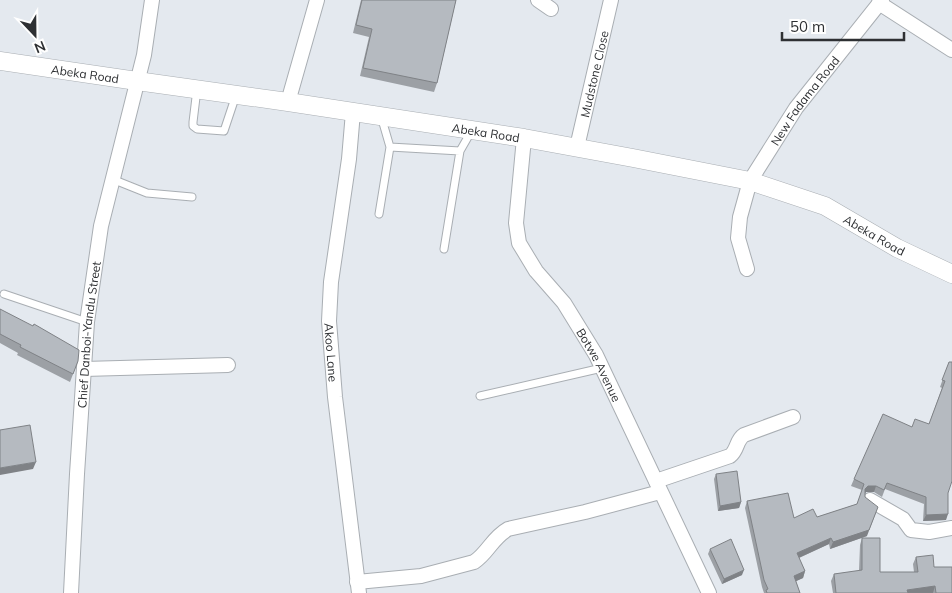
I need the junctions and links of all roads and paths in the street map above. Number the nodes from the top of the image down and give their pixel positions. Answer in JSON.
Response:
{"nodes":[{"id":1,"x":152,"y":0,"type":"edge"},
{"id":2,"x":318,"y":0,"type":"edge"},
{"id":3,"x":538,"y":0,"type":"edge"},
{"id":4,"x":611,"y":0,"type":"edge"},
{"id":5,"x":880,"y":2,"type":"edge"},
{"id":6,"x":551,"y":9,"type":"dead end"},
{"id":7,"x":952,"y":50,"type":"edge"},
{"id":8,"x":0,"y":61,"type":"edge"},
{"id":9,"x":137,"y":82,"type":"junction"},
{"id":10,"x":197,"y":89,"type":"junction"},
{"id":11,"x":236,"y":94,"type":"junction"},
{"id":12,"x":288,"y":102,"type":"junction"},
{"id":13,"x":353,"y":112,"type":"junction"},
{"id":14,"x":381,"y":116,"type":"junction"},
{"id":15,"x":472,"y":130,"type":"junction"},
{"id":16,"x":524,"y":138,"type":"junction"},
{"id":17,"x":390,"y":147,"type":"junction"},
{"id":18,"x":577,"y":147,"type":"junction"},
{"id":19,"x":460,"y":151,"type":"junction"},
{"id":20,"x":112,"y":179,"type":"junction"},
{"id":21,"x":750,"y":181,"type":"junction"},
{"id":22,"x":192,"y":197,"type":"dead end"},
{"id":23,"x":379,"y":214,"type":"dead end"},
{"id":24,"x":444,"y":249,"type":"dead end"},
{"id":25,"x":747,"y":269,"type":"dead end"},
{"id":26,"x":952,"y":274,"type":"edge"},
{"id":27,"x":4,"y":294,"type":"dead end"},
{"id":28,"x":88,"y":322,"type":"junction"},
{"id":29,"x":228,"y":365,"type":"dead end"},
{"id":30,"x":84,"y":368,"type":"junction"},
{"id":31,"x":602,"y":368,"type":"junction"},
{"id":32,"x":480,"y":396,"type":"dead end"},
{"id":33,"x":793,"y":417,"type":"dead end"},
{"id":34,"x":658,"y":486,"type":"junction"},
{"id":35,"x":870,"y":500,"type":"edge"},
{"id":36,"x":952,"y":528,"type":"edge"},
{"id":37,"x":358,"y":588,"type":"edge"},
{"id":38,"x":71,"y":593,"type":"edge"},
{"id":39,"x":709,"y":593,"type":"edge"}],
"edges":[{"from":1,"to":9,"type":"street","name":"Chief Danboi-Yandu Street"},
{"from":2,"to":12,"type":"street"},
{"from":3,"to":6,"type":"street"},
{"from":4,"to":18,"type":"street","name":"Mudstone Close"},
{"from":5,"to":7,"type":"street"},
{"from":5,"to":21,"type":"street","name":"New Fadama Road"},
{"from":8,"to":9,"type":"street","name":"Abeka Road"},
{"from":9,"to":10,"type":"street","name":"Abeka Road"},
{"from":9,"to":20,"type":"street","name":"Chief Danboi-Yandu Street"},
{"from":10,"to":11,"type":"street","name":"Abeka Road"},
{"from":10,"to":11,"type":"lane"},
{"from":11,"to":12,"type":"street","name":"Abeka Road"},
{"from":12,"to":13,"type":"street","name":"Abeka Road"},
{"from":13,"to":14,"type":"street","name":"Abeka Road"},
{"from":13,"to":37,"type":"street","name":"Akoo Lane"},
{"from":14,"to":15,"type":"street","name":"Abeka Road"},
{"from":14,"to":17,"type":"lane"},
{"from":15,"to":16,"type":"street","name":"Abeka Road"},
{"from":15,"to":19,"type":"lane"},
{"from":16,"to":18,"type":"street","name":"Abeka Road"},
{"from":16,"to":31,"type":"street","name":"Botwe Avenue"},
{"from":17,"to":19,"type":"lane"},
{"from":17,"to":23,"type":"lane"},
{"from":18,"to":21,"type":"street","name":"Abeka Road"},
{"from":19,"to":24,"type":"lane"},
{"from":20,"to":22,"type":"lane"},
{"from":20,"to":28,"type":"street","name":"Chief Danboi-Yandu Street"},
{"from":21,"to":25,"type":"street","name":"New Fadama Road"},
{"from":21,"to":26,"type":"street","name":"Abeka Road"},
{"from":27,"to":28,"type":"lane"},
{"from":28,"to":30,"type":"street","name":"Chief Danboi-Yandu Street"},
{"from":29,"to":30,"type":"street"},
{"from":30,"to":38,"type":"street","name":"Chief Danboi-Yandu Street"},
{"from":31,"to":32,"type":"lane"},
{"from":31,"to":34,"type":"street","name":"Botwe Avenue"},
{"from":33,"to":34,"type":"street"},
{"from":34,"to":37,"type":"street"},
{"from":34,"to":39,"type":"street","name":"Botwe Avenue"},
{"from":35,"to":36,"type":"street"}]}
